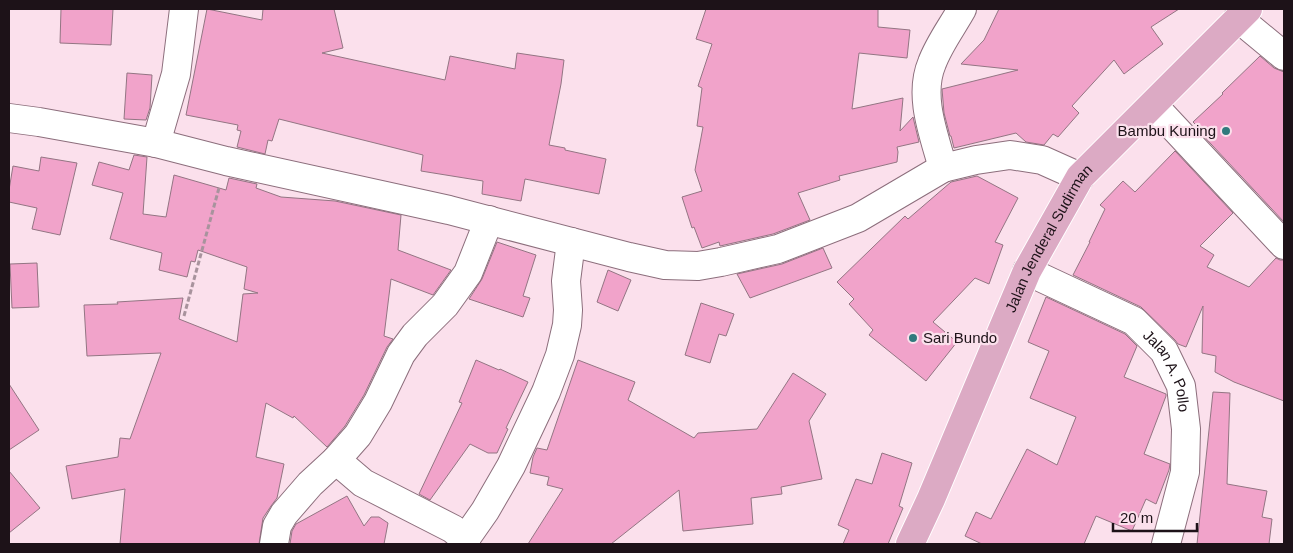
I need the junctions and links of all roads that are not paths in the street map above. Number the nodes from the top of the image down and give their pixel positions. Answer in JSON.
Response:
{"nodes":[{"id":1,"x":184,"y":9,"type":"edge"},
{"id":2,"x":962,"y":9,"type":"edge"},
{"id":3,"x":1243,"y":13,"type":"edge"},
{"id":4,"x":1284,"y":56,"type":"edge"},
{"id":5,"x":1153,"y":105,"type":"junction"},
{"id":6,"x":9,"y":118,"type":"edge"},
{"id":7,"x":156,"y":143,"type":"junction"},
{"id":8,"x":943,"y":168,"type":"junction"},
{"id":9,"x":1080,"y":178,"type":"junction"},
{"id":10,"x":489,"y":220,"type":"junction"},
{"id":11,"x":571,"y":242,"type":"junction"},
{"id":12,"x":1284,"y":245,"type":"edge"},
{"id":13,"x":1027,"y":271,"type":"junction"},
{"id":14,"x":336,"y":460,"type":"junction"},
{"id":15,"x":465,"y":543,"type":"edge"},
{"id":16,"x":274,"y":544,"type":"edge"},
{"id":17,"x":910,"y":544,"type":"edge"},
{"id":18,"x":1166,"y":544,"type":"edge"}],
"edges":[{"from":1,"to":7,"type":"street"},
{"from":2,"to":8,"type":"street"},
{"from":3,"to":4,"type":"street"},
{"from":3,"to":5,"type":"main road","name":"Jalan Jenderal Sudirman"},
{"from":5,"to":9,"type":"main road","name":"Jalan Jenderal Sudirman"},
{"from":5,"to":12,"type":"street"},
{"from":6,"to":7,"type":"street"},
{"from":7,"to":10,"type":"street"},
{"from":8,"to":9,"type":"street"},
{"from":8,"to":11,"type":"street"},
{"from":9,"to":13,"type":"main road","name":"Jalan Jenderal Sudirman"},
{"from":10,"to":11,"type":"street"},
{"from":10,"to":14,"type":"street"},
{"from":11,"to":15,"type":"street"},
{"from":13,"to":17,"type":"main road","name":"Jalan Jenderal Sudirman"},
{"from":13,"to":18,"type":"street","name":"Jalan A. Pollo"},
{"from":14,"to":15,"type":"street"},
{"from":14,"to":16,"type":"street"}]}
